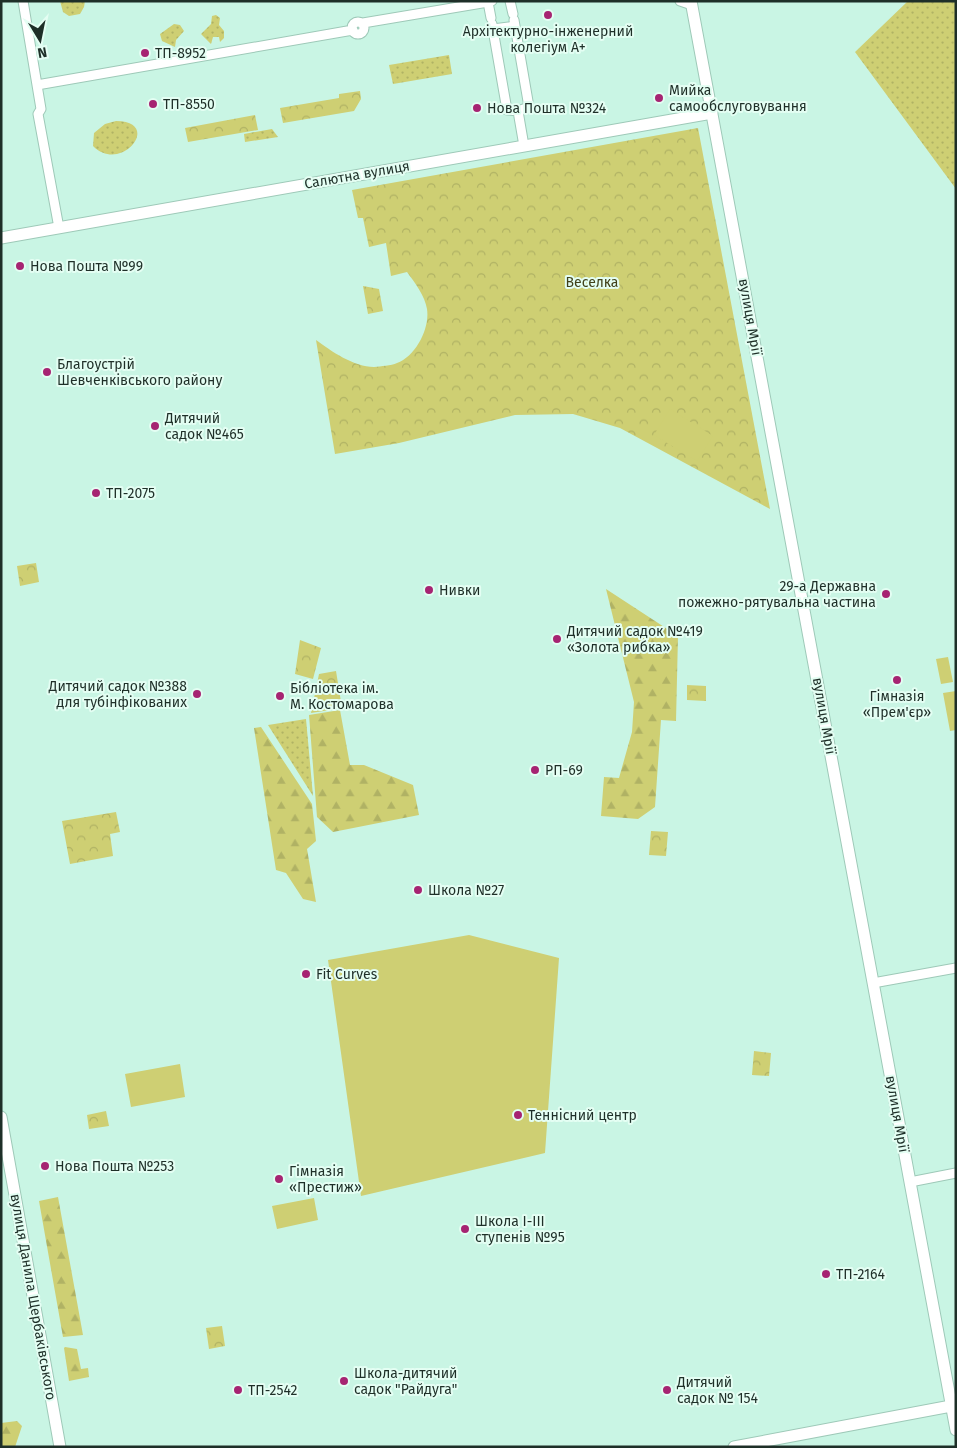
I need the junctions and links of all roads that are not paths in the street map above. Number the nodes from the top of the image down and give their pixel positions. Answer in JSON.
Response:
{"nodes":[{"id":1,"x":23,"y":1,"type":"edge"},
{"id":2,"x":510,"y":1,"type":"edge"},
{"id":3,"x":680,"y":1,"type":"edge"},
{"id":4,"x":486,"y":2,"type":"edge"},
{"id":5,"x":692,"y":3,"type":"edge"},
{"id":6,"x":514,"y":20,"type":"junction"},
{"id":7,"x":492,"y":24,"type":"junction"},
{"id":8,"x":37,"y":85,"type":"junction"},
{"id":9,"x":518,"y":111,"type":"junction"},
{"id":10,"x":712,"y":113,"type":"junction"},
{"id":11,"x":524,"y":146,"type":"junction"},
{"id":12,"x":58,"y":228,"type":"junction"},
{"id":13,"x":1,"y":238,"type":"edge"},
{"id":14,"x":956,"y":968,"type":"edge"},
{"id":15,"x":873,"y":983,"type":"junction"},
{"id":16,"x":1,"y":1117,"type":"edge"},
{"id":17,"x":956,"y":1173,"type":"edge"},
{"id":18,"x":910,"y":1182,"type":"junction"},
{"id":19,"x":951,"y":1406,"type":"junction"},
{"id":20,"x":956,"y":1430,"type":"edge"},
{"id":21,"x":60,"y":1447,"type":"edge"},
{"id":22,"x":734,"y":1447,"type":"edge"}],
"edges":[{"from":1,"to":8,"type":"street"},
{"from":2,"to":6,"type":"street"},
{"from":3,"to":5,"type":"street"},
{"from":4,"to":7,"type":"street"},
{"from":4,"to":8,"type":"street"},
{"from":5,"to":10,"type":"street","name":"вулиця Мрії"},
{"from":6,"to":7,"type":"street"},
{"from":6,"to":9,"type":"street"},
{"from":7,"to":9,"type":"street"},
{"from":8,"to":12,"type":"street"},
{"from":9,"to":11,"type":"street"},
{"from":10,"to":11,"type":"street","name":"Салютна вулиця"},
{"from":10,"to":15,"type":"street","name":"вулиця Мрії"},
{"from":11,"to":12,"type":"street","name":"Салютна вулиця"},
{"from":12,"to":13,"type":"street","name":"Салютна вулиця"},
{"from":14,"to":15,"type":"street"},
{"from":15,"to":18,"type":"street","name":"вулиця Мрії"},
{"from":16,"to":21,"type":"street","name":"вулиця Данила Щербаківського"},
{"from":17,"to":18,"type":"street"},
{"from":18,"to":19,"type":"street","name":"вулиця Мрії"},
{"from":19,"to":20,"type":"street","name":"вулиця Мрії"},
{"from":19,"to":22,"type":"street"}]}
